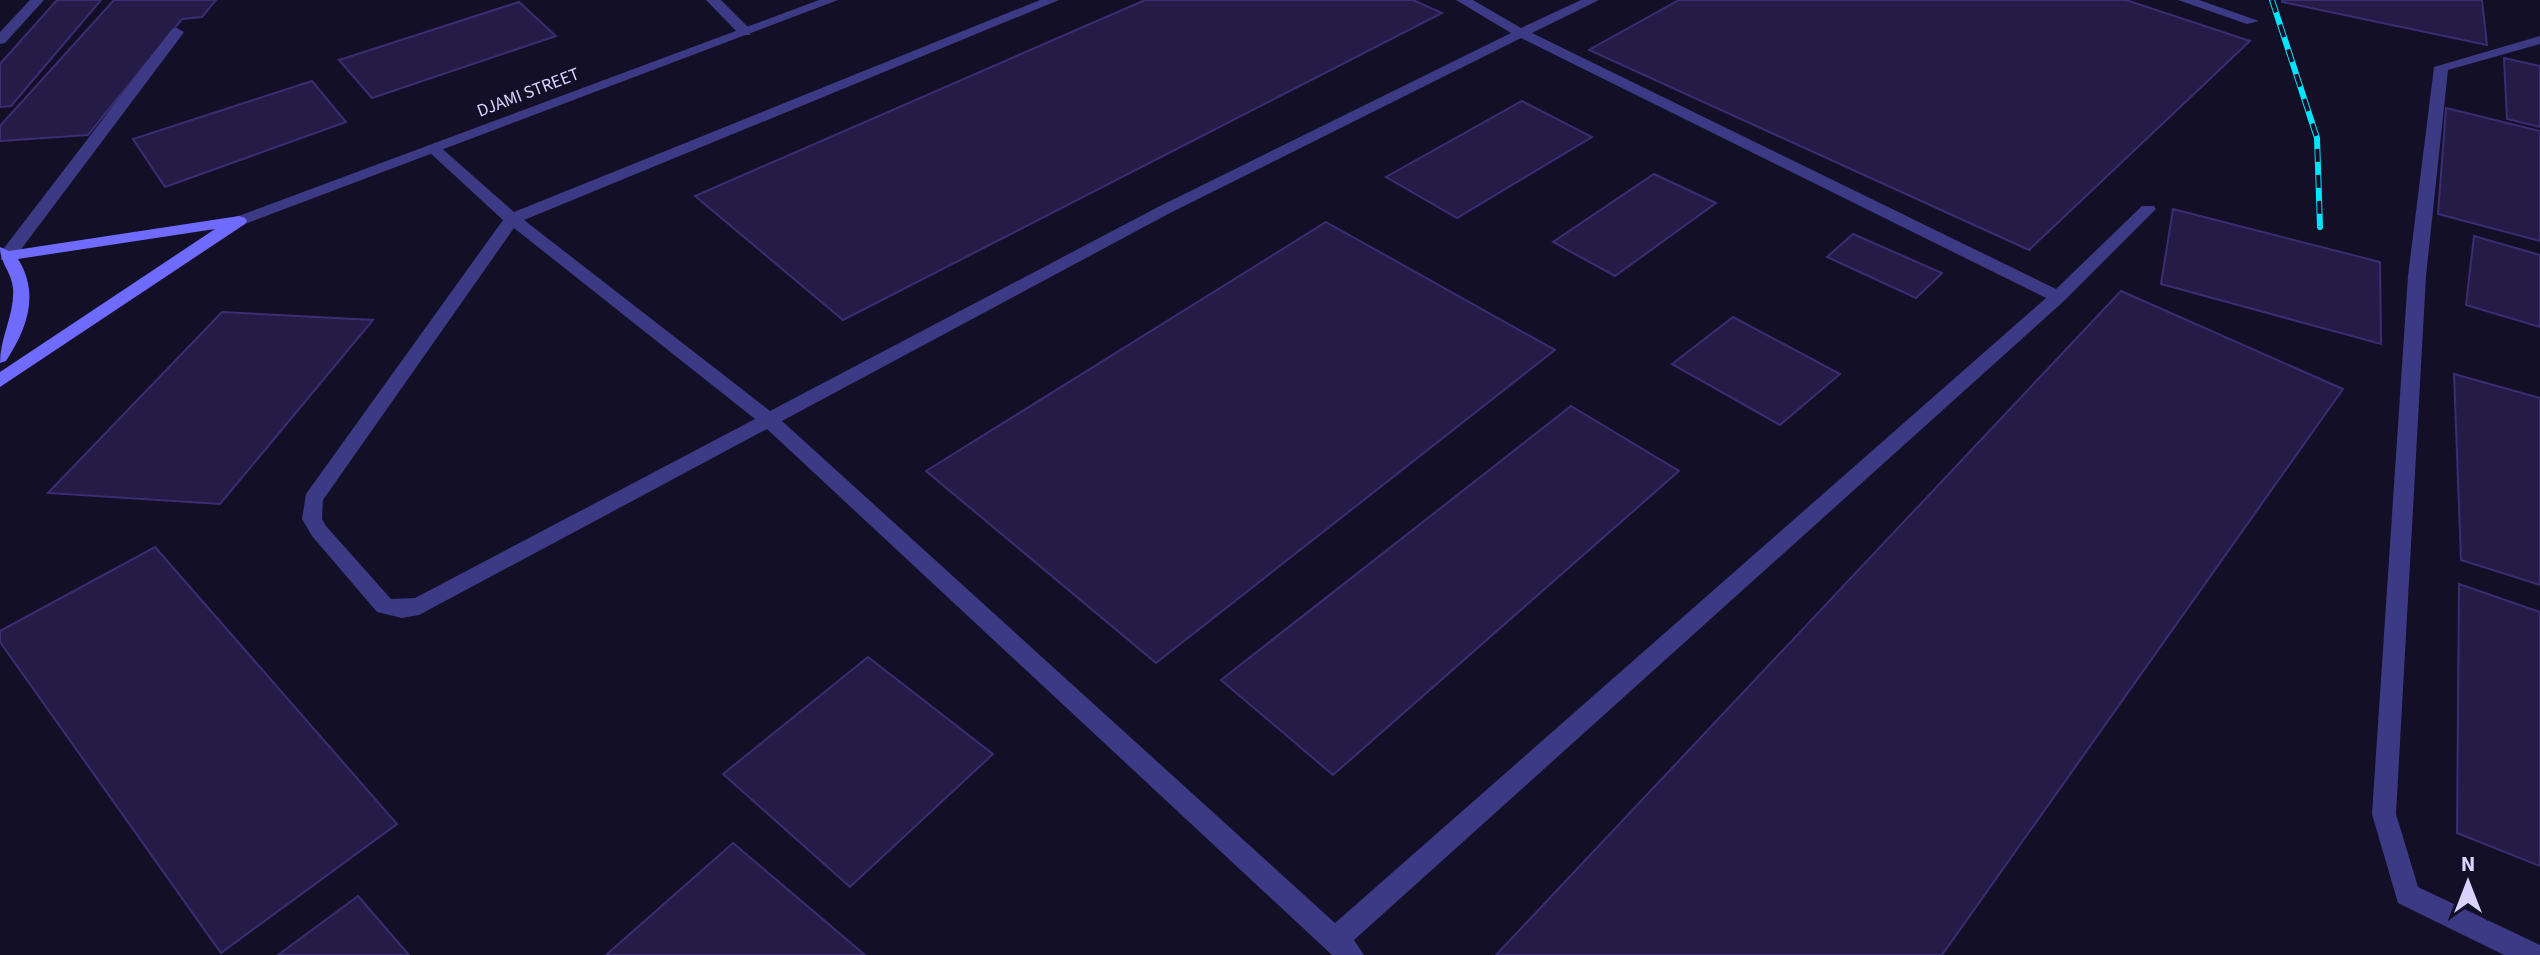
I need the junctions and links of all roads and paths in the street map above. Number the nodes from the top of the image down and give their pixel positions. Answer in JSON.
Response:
{"nodes":[{"id":1,"x":37,"y":0,"type":"edge"},
{"id":2,"x":713,"y":0,"type":"edge"},
{"id":3,"x":831,"y":0,"type":"edge"},
{"id":4,"x":1052,"y":0,"type":"edge"},
{"id":5,"x":1463,"y":0,"type":"edge"},
{"id":6,"x":1592,"y":0,"type":"edge"},
{"id":7,"x":2185,"y":0,"type":"edge"},
{"id":8,"x":2252,"y":21,"type":"dead end"},
{"id":9,"x":177,"y":32,"type":"dead end"},
{"id":10,"x":745,"y":32,"type":"junction"},
{"id":11,"x":1521,"y":33,"type":"junction"},
{"id":12,"x":0,"y":40,"type":"edge"},
{"id":13,"x":2540,"y":40,"type":"edge"},
{"id":14,"x":433,"y":148,"type":"junction"},
{"id":15,"x":2148,"y":209,"type":"dead end"},
{"id":16,"x":512,"y":219,"type":"junction"},
{"id":17,"x":239,"y":221,"type":"junction"},
{"id":18,"x":4,"y":254,"type":"edge"},
{"id":19,"x":2058,"y":297,"type":"junction"},
{"id":20,"x":0,"y":357,"type":"edge"},
{"id":21,"x":0,"y":381,"type":"edge"},
{"id":22,"x":769,"y":420,"type":"junction"},
{"id":23,"x":1343,"y":947,"type":"edge"},
{"id":24,"x":2532,"y":955,"type":"edge"}],
"edges":[{"from":1,"to":12,"type":"street"},
{"from":2,"to":10,"type":"street"},
{"from":3,"to":10,"type":"street","name":"DJAMI STREET"},
{"from":4,"to":16,"type":"street"},
{"from":5,"to":11,"type":"street"},
{"from":6,"to":11,"type":"street"},
{"from":7,"to":8,"type":"street"},
{"from":9,"to":18,"type":"street"},
{"from":10,"to":14,"type":"street","name":"DJAMI STREET"},
{"from":11,"to":19,"type":"street"},
{"from":11,"to":22,"type":"street"},
{"from":13,"to":24,"type":"street"},
{"from":14,"to":16,"type":"street"},
{"from":14,"to":17,"type":"street","name":"DJAMI STREET"},
{"from":15,"to":19,"type":"street"},
{"from":16,"to":22,"type":"street"},
{"from":16,"to":22,"type":"street"},
{"from":17,"to":18,"type":"main road"},
{"from":17,"to":21,"type":"main road"},
{"from":18,"to":20,"type":"main road"},
{"from":19,"to":23,"type":"street"},
{"from":22,"to":23,"type":"street"}]}
